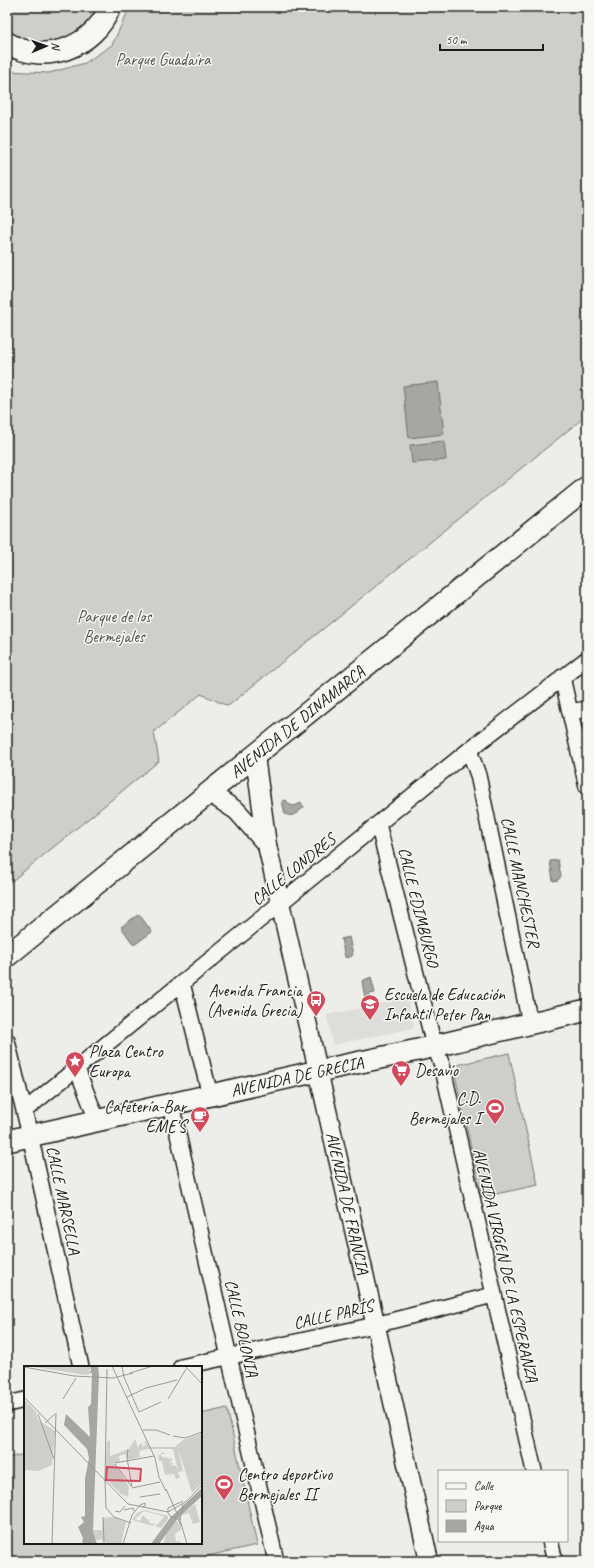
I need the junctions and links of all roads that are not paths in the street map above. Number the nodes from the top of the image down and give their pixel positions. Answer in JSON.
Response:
{"nodes":[{"id":1,"x":110,"y":7,"type":"edge"},
{"id":2,"x":12,"y":49,"type":"edge"},
{"id":3,"x":587,"y":487,"type":"edge"},
{"id":4,"x":587,"y":660,"type":"edge"},
{"id":5,"x":562,"y":677,"type":"junction"},
{"id":6,"x":587,"y":709,"type":"edge"},
{"id":7,"x":570,"y":712,"type":"junction"},
{"id":8,"x":469,"y":750,"type":"junction"},
{"id":9,"x":255,"y":756,"type":"junction"},
{"id":10,"x":587,"y":787,"type":"edge"},
{"id":11,"x":210,"y":793,"type":"junction"},
{"id":12,"x":262,"y":803,"type":"junction"},
{"id":13,"x":237,"y":811,"type":"junction"},
{"id":14,"x":378,"y":824,"type":"junction"},
{"id":15,"x":267,"y":845,"type":"junction"},
{"id":16,"x":280,"y":903,"type":"junction"},
{"id":17,"x":7,"y":956,"type":"edge"},
{"id":18,"x":182,"y":983,"type":"junction"},
{"id":19,"x":587,"y":1010,"type":"edge"},
{"id":20,"x":530,"y":1023,"type":"junction"},
{"id":21,"x":7,"y":1041,"type":"edge"},
{"id":22,"x":434,"y":1046,"type":"junction"},
{"id":23,"x":77,"y":1068,"type":"junction"},
{"id":24,"x":318,"y":1071,"type":"junction"},
{"id":25,"x":210,"y":1095,"type":"junction"},
{"id":26,"x":172,"y":1104,"type":"junction"},
{"id":27,"x":24,"y":1111,"type":"junction"},
{"id":28,"x":97,"y":1120,"type":"junction"},
{"id":29,"x":30,"y":1135,"type":"junction"},
{"id":30,"x":7,"y":1140,"type":"edge"},
{"id":31,"x":493,"y":1295,"type":"junction"},
{"id":32,"x":375,"y":1325,"type":"junction"},
{"id":33,"x":229,"y":1357,"type":"junction"},
{"id":34,"x":81,"y":1366,"type":"edge"},
{"id":35,"x":186,"y":1366,"type":"edge"},
{"id":36,"x":24,"y":1400,"type":"edge"},
{"id":37,"x":7,"y":1404,"type":"edge"},
{"id":38,"x":534,"y":1470,"type":"edge"},
{"id":39,"x":550,"y":1542,"type":"edge"},
{"id":40,"x":425,"y":1560,"type":"edge"},
{"id":41,"x":276,"y":1561,"type":"edge"},
{"id":42,"x":555,"y":1561,"type":"edge"}],
"edges":[{"from":1,"to":2,"type":"main road"},
{"from":3,"to":9,"type":"main road","name":"AVENIDA DE DINAMARCA"},
{"from":4,"to":5,"type":"street","name":"CALLE LONDRES"},
{"from":5,"to":7,"type":"street"},
{"from":5,"to":8,"type":"street","name":"CALLE LONDRES"},
{"from":6,"to":7,"type":"street"},
{"from":7,"to":10,"type":"street"},
{"from":8,"to":14,"type":"street","name":"CALLE LONDRES"},
{"from":8,"to":20,"type":"street","name":"CALLE MANCHESTER"},
{"from":9,"to":11,"type":"main road","name":"AVENIDA DE DINAMARCA"},
{"from":9,"to":12,"type":"street","name":"AVENIDA DE FRANCIA"},
{"from":11,"to":13,"type":"street"},
{"from":11,"to":17,"type":"main road","name":"AVENIDA DE DINAMARCA"},
{"from":12,"to":13,"type":"street"},
{"from":12,"to":15,"type":"street","name":"AVENIDA DE FRANCIA"},
{"from":13,"to":15,"type":"street"},
{"from":14,"to":16,"type":"street","name":"CALLE LONDRES"},
{"from":14,"to":22,"type":"street","name":"CALLE EDIMBURGO"},
{"from":15,"to":16,"type":"street","name":"AVENIDA DE FRANCIA"},
{"from":16,"to":18,"type":"street","name":"CALLE LONDRES"},
{"from":16,"to":24,"type":"street","name":"AVENIDA DE FRANCIA"},
{"from":18,"to":23,"type":"street","name":"CALLE LONDRES"},
{"from":18,"to":25,"type":"street"},
{"from":19,"to":20,"type":"main road","name":"AVENIDA DE GRECIA"},
{"from":20,"to":22,"type":"main road","name":"AVENIDA DE GRECIA"},
{"from":21,"to":27,"type":"street","name":"CALLE MARSELLA"},
{"from":22,"to":24,"type":"main road","name":"AVENIDA DE GRECIA"},
{"from":22,"to":31,"type":"street","name":"AVENIDA VIRGEN DE LA ESPERANZA"},
{"from":23,"to":27,"type":"street","name":"CALLE LONDRES"},
{"from":23,"to":28,"type":"street"},
{"from":24,"to":25,"type":"main road","name":"AVENIDA DE GRECIA"},
{"from":24,"to":32,"type":"street","name":"AVENIDA DE FRANCIA"},
{"from":25,"to":26,"type":"main road","name":"AVENIDA DE GRECIA"},
{"from":26,"to":28,"type":"main road","name":"AVENIDA DE GRECIA"},
{"from":26,"to":33,"type":"street","name":"CALLE BOLONIA"},
{"from":27,"to":29,"type":"street","name":"CALLE MARSELLA"},
{"from":28,"to":29,"type":"main road","name":"AVENIDA DE GRECIA"},
{"from":29,"to":30,"type":"main road","name":"AVENIDA DE GRECIA"},
{"from":29,"to":34,"type":"street","name":"CALLE MARSELLA"},
{"from":31,"to":32,"type":"street","name":"CALLE PARÍS"},
{"from":31,"to":38,"type":"street","name":"AVENIDA VIRGEN DE LA ESPERANZA"},
{"from":32,"to":33,"type":"street","name":"CALLE PARÍS"},
{"from":32,"to":40,"type":"street","name":"AVENIDA DE FRANCIA"},
{"from":33,"to":35,"type":"street","name":"CALLE PARÍS"},
{"from":33,"to":41,"type":"street","name":"CALLE BOLONIA"},
{"from":36,"to":37,"type":"street"},
{"from":39,"to":42,"type":"street"}]}
